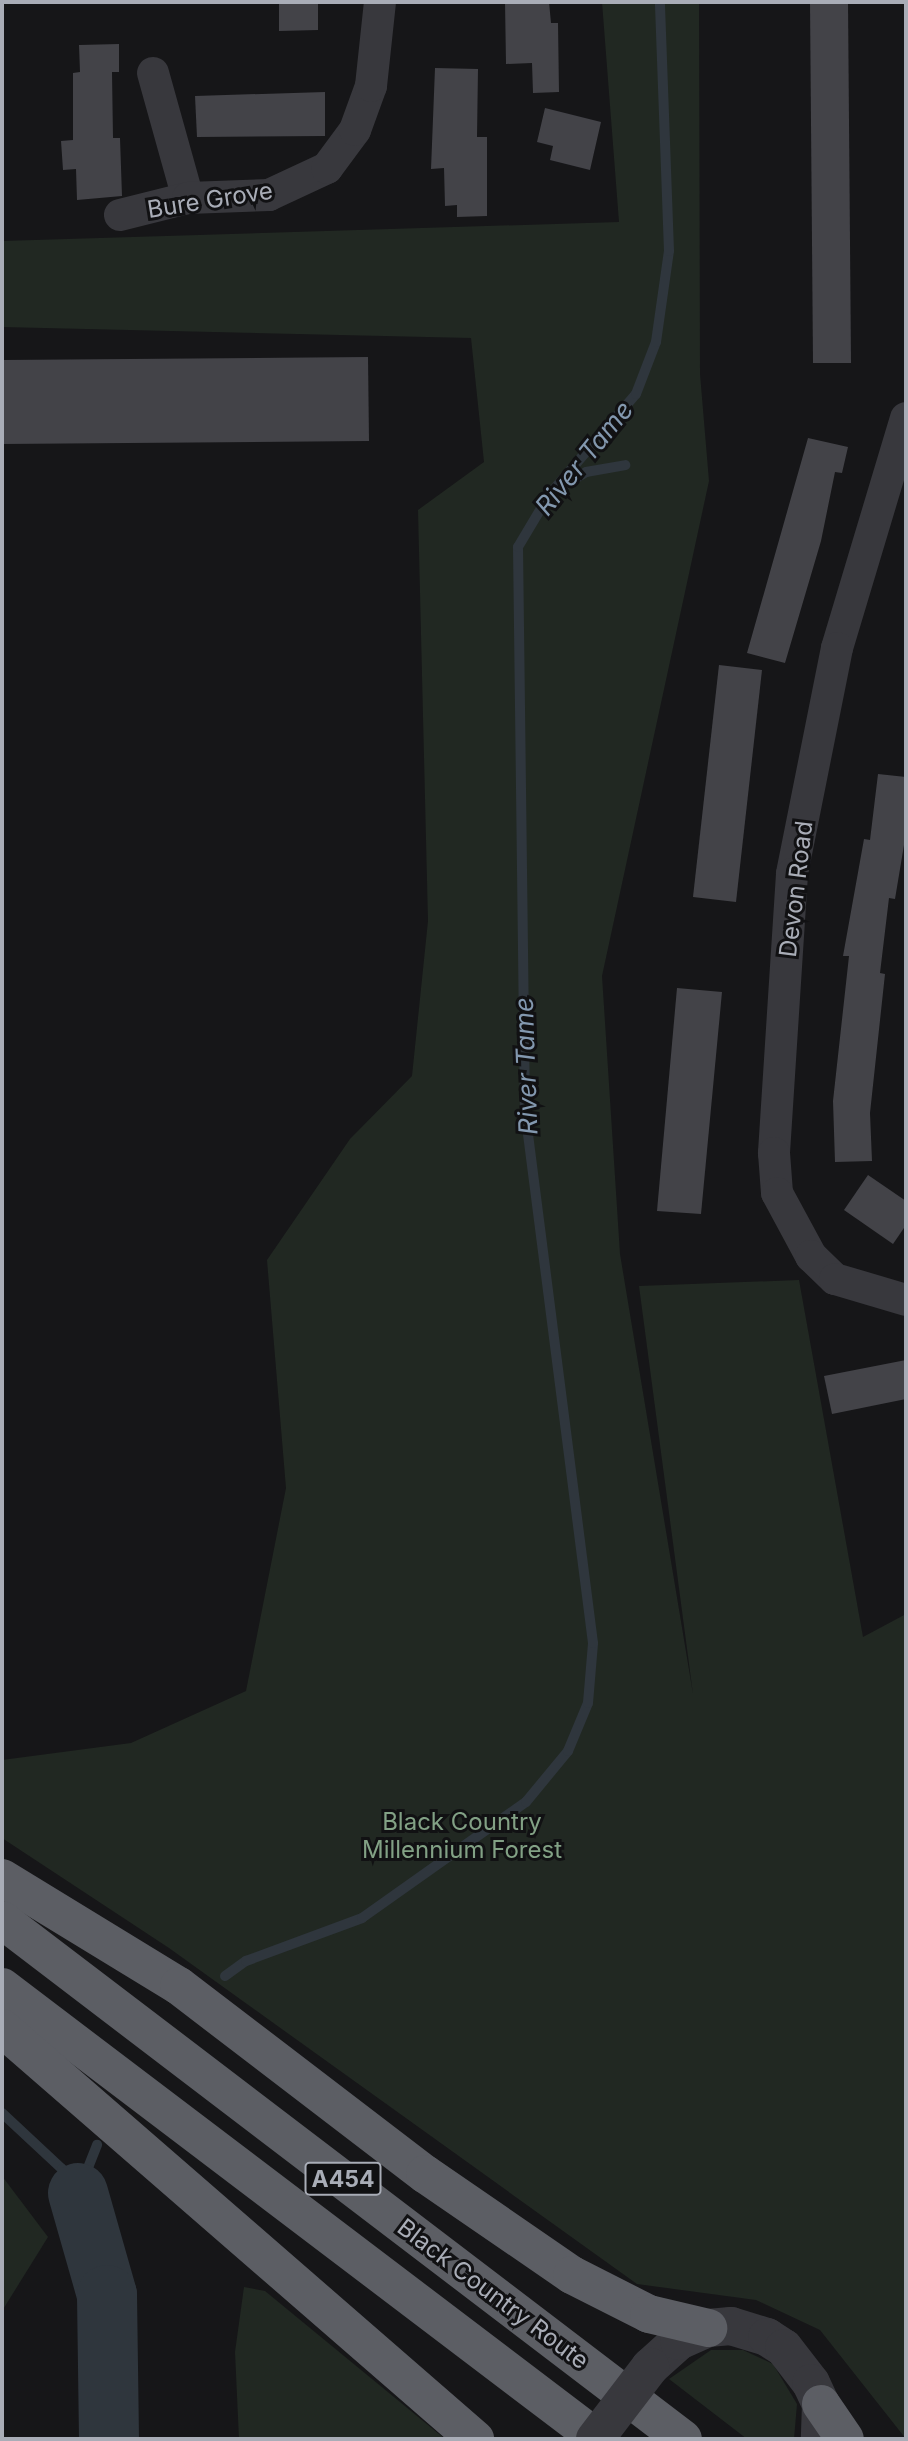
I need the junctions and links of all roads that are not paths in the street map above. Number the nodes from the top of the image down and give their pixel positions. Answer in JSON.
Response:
{"nodes":[{"id":1,"x":380,"y":2,"type":"edge"},
{"id":2,"x":153,"y":73,"type":"dead end"},
{"id":3,"x":188,"y":198,"type":"junction"},
{"id":4,"x":120,"y":215,"type":"dead end"},
{"id":5,"x":906,"y":418,"type":"edge"},
{"id":6,"x":906,"y":1300,"type":"edge"},
{"id":7,"x":2,"y":1878,"type":"edge"},
{"id":8,"x":2,"y":1920,"type":"edge"},
{"id":9,"x":2,"y":1987,"type":"edge"},
{"id":10,"x":2,"y":2028,"type":"edge"},
{"id":11,"x":708,"y":2328,"type":"junction"},
{"id":12,"x":820,"y":2422,"type":"edge"},
{"id":13,"x":475,"y":2439,"type":"edge"},
{"id":14,"x":596,"y":2439,"type":"edge"},
{"id":15,"x":683,"y":2439,"type":"edge"},
{"id":16,"x":845,"y":2439,"type":"edge"}],
"edges":[{"from":1,"to":3,"type":"street","name":"Bure Grove"},
{"from":2,"to":3,"type":"street"},
{"from":3,"to":4,"type":"street","name":"Bure Grove"},
{"from":5,"to":6,"type":"street","name":"Devon Road"},
{"from":7,"to":11,"type":"highway"},
{"from":8,"to":15,"type":"highway","name":"Black Country Route","number":"A454"},
{"from":9,"to":14,"type":"highway","number":"A454"},
{"from":10,"to":13,"type":"highway"},
{"from":11,"to":12,"type":"street"},
{"from":11,"to":14,"type":"street","bridge":true},
{"from":12,"to":16,"type":"highway"}]}
